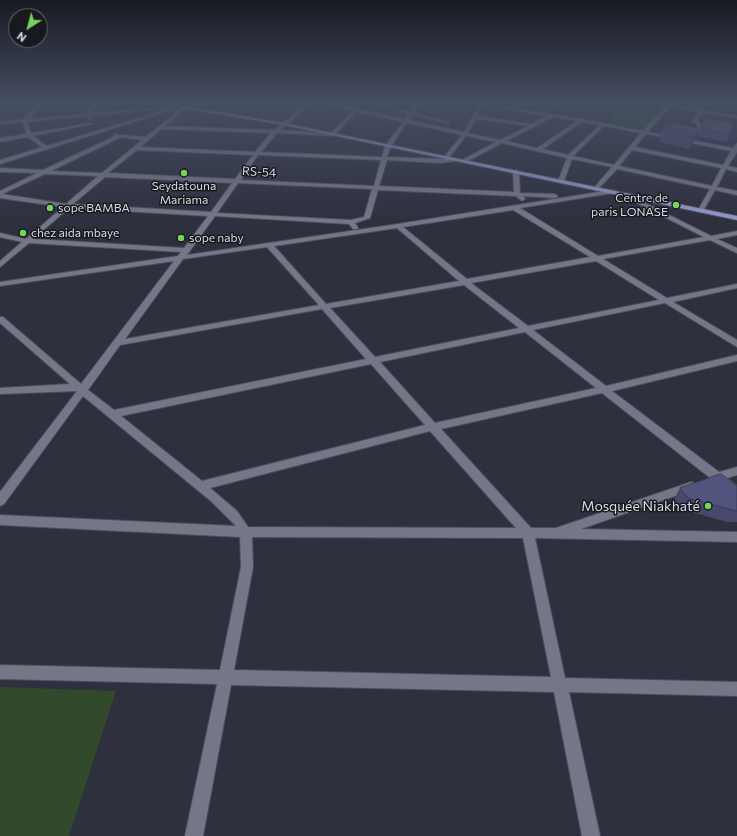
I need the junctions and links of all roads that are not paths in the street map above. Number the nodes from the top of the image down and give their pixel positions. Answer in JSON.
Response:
{"nodes":[{"id":1,"x":38,"y":142,"type":"edge"},
{"id":2,"x":67,"y":142,"type":"edge"},
{"id":3,"x":107,"y":142,"type":"edge"},
{"id":4,"x":142,"y":142,"type":"edge"},
{"id":5,"x":266,"y":142,"type":"edge"},
{"id":6,"x":367,"y":142,"type":"edge"},
{"id":7,"x":391,"y":142,"type":"edge"},
{"id":8,"x":459,"y":142,"type":"edge"},
{"id":9,"x":501,"y":142,"type":"joint"},
{"id":10,"x":550,"y":142,"type":"edge"},
{"id":11,"x":585,"y":142,"type":"edge"},
{"id":12,"x":635,"y":142,"type":"edge"},
{"id":13,"x":694,"y":142,"type":"edge"},
{"id":14,"x":388,"y":146,"type":"junction"},
{"id":15,"x":47,"y":148,"type":"junction"},
{"id":16,"x":134,"y":148,"type":"junction"},
{"id":17,"x":630,"y":148,"type":"junction"},
{"id":18,"x":736,"y":148,"type":"edge"},
{"id":19,"x":538,"y":150,"type":"junction"},
{"id":20,"x":256,"y":154,"type":"junction"},
{"id":21,"x":570,"y":156,"type":"junction"},
{"id":22,"x":384,"y":158,"type":"junction"},
{"id":23,"x":446,"y":158,"type":"junction"},
{"id":24,"x":454,"y":160,"type":"junction"},
{"id":25,"x":0,"y":162,"type":"edge"},
{"id":26,"x":464,"y":162,"type":"junction"},
{"id":27,"x":615,"y":166,"type":"junction"},
{"id":28,"x":725,"y":167,"type":"junction"},
{"id":29,"x":0,"y":170,"type":"edge"},
{"id":30,"x":737,"y":170,"type":"edge"},
{"id":31,"x":44,"y":172,"type":"junction"},
{"id":32,"x":516,"y":172,"type":"junction"},
{"id":33,"x":103,"y":175,"type":"junction"},
{"id":34,"x":561,"y":181,"type":"junction"},
{"id":35,"x":236,"y":182,"type":"junction"},
{"id":36,"x":375,"y":188,"type":"junction"},
{"id":37,"x":714,"y":188,"type":"junction"},
{"id":38,"x":596,"y":189,"type":"junction"},
{"id":39,"x":611,"y":192,"type":"junction"},
{"id":40,"x":517,"y":193,"type":"junction"},
{"id":41,"x":737,"y":193,"type":"edge"},
{"id":42,"x":0,"y":194,"type":"edge"},
{"id":43,"x":627,"y":196,"type":"junction"},
{"id":44,"x":575,"y":198,"type":"junction"},
{"id":45,"x":526,"y":204,"type":"junction"},
{"id":46,"x":68,"y":206,"type":"junction"},
{"id":47,"x":513,"y":206,"type":"junction"},
{"id":48,"x":701,"y":210,"type":"junction"},
{"id":49,"x":213,"y":214,"type":"junction"},
{"id":50,"x":367,"y":218,"type":"junction"},
{"id":51,"x":737,"y":218,"type":"edge"},
{"id":52,"x":351,"y":222,"type":"junction"},
{"id":53,"x":398,"y":226,"type":"junction"},
{"id":54,"x":388,"y":227,"type":"junction"},
{"id":55,"x":356,"y":232,"type":"junction"},
{"id":56,"x":737,"y":233,"type":"edge"},
{"id":57,"x":0,"y":235,"type":"edge"},
{"id":58,"x":711,"y":239,"type":"junction"},
{"id":59,"x":27,"y":241,"type":"junction"},
{"id":60,"x":269,"y":245,"type":"junction"},
{"id":61,"x":186,"y":250,"type":"junction"},
{"id":62,"x":737,"y":252,"type":"edge"},
{"id":63,"x":179,"y":258,"type":"junction"},
{"id":64,"x":597,"y":259,"type":"junction"},
{"id":65,"x":0,"y":265,"type":"edge"},
{"id":66,"x":465,"y":282,"type":"junction"},
{"id":67,"x":0,"y":284,"type":"edge"},
{"id":68,"x":737,"y":286,"type":"edge"},
{"id":69,"x":666,"y":301,"type":"junction"},
{"id":70,"x":324,"y":306,"type":"junction"},
{"id":71,"x":0,"y":320,"type":"edge"},
{"id":72,"x":527,"y":329,"type":"junction"},
{"id":73,"x":117,"y":343,"type":"junction"},
{"id":74,"x":737,"y":344,"type":"edge"},
{"id":75,"x":737,"y":358,"type":"edge"},
{"id":76,"x":374,"y":361,"type":"junction"},
{"id":77,"x":80,"y":389,"type":"junction"},
{"id":78,"x":606,"y":390,"type":"junction"},
{"id":79,"x":0,"y":391,"type":"edge"},
{"id":80,"x":113,"y":414,"type":"junction"},
{"id":81,"x":432,"y":427,"type":"junction"},
{"id":82,"x":737,"y":471,"type":"edge"},
{"id":83,"x":718,"y":476,"type":"junction"},
{"id":84,"x":199,"y":486,"type":"junction"},
{"id":85,"x":737,"y":492,"type":"edge"},
{"id":86,"x":0,"y":501,"type":"edge"},
{"id":87,"x":0,"y":520,"type":"edge"},
{"id":88,"x":246,"y":532,"type":"junction"},
{"id":89,"x":528,"y":533,"type":"junction"},
{"id":90,"x":553,"y":534,"type":"junction"},
{"id":91,"x":737,"y":537,"type":"edge"},
{"id":92,"x":0,"y":672,"type":"edge"},
{"id":93,"x":224,"y":678,"type":"junction"},
{"id":94,"x":560,"y":684,"type":"junction"},
{"id":95,"x":737,"y":689,"type":"edge"},
{"id":96,"x":194,"y":836,"type":"edge"},
{"id":97,"x":591,"y":836,"type":"edge"}],
"edges":[{"from":1,"to":15,"type":"street"},
{"from":2,"to":15,"type":"street"},
{"from":3,"to":31,"type":"street"},
{"from":4,"to":16,"type":"street"},
{"from":5,"to":20,"type":"street"},
{"from":6,"to":14,"type":"main road"},
{"from":7,"to":14,"type":"street"},
{"from":8,"to":23,"type":"street"},
{"from":9,"to":19,"type":"street"},
{"from":9,"to":26,"type":"street"},
{"from":10,"to":19,"type":"street"},
{"from":11,"to":21,"type":"street"},
{"from":12,"to":17,"type":"street"},
{"from":13,"to":18,"type":"street"},
{"from":14,"to":22,"type":"street"},
{"from":14,"to":23,"type":"main road"},
{"from":15,"to":25,"type":"street"},
{"from":16,"to":20,"type":"street"},
{"from":16,"to":33,"type":"street"},
{"from":17,"to":27,"type":"street"},
{"from":17,"to":28,"type":"street"},
{"from":18,"to":28,"type":"street"},
{"from":19,"to":21,"type":"street"},
{"from":20,"to":22,"type":"street"},
{"from":20,"to":35,"type":"street"},
{"from":21,"to":27,"type":"street"},
{"from":21,"to":34,"type":"street"},
{"from":22,"to":24,"type":"street"},
{"from":22,"to":36,"type":"street"},
{"from":23,"to":24,"type":"main road"},
{"from":24,"to":26,"type":"main road"},
{"from":26,"to":32,"type":"main road"},
{"from":27,"to":37,"type":"street"},
{"from":27,"to":38,"type":"street"},
{"from":28,"to":30,"type":"street"},
{"from":28,"to":37,"type":"street"},
{"from":29,"to":31,"type":"street","name":"RS-54"},
{"from":31,"to":33,"type":"street","name":"RS-54"},
{"from":31,"to":42,"type":"street"},
{"from":32,"to":34,"type":"main road"},
{"from":32,"to":40,"type":"street"},
{"from":33,"to":35,"type":"street","name":"RS-54"},
{"from":33,"to":46,"type":"street"},
{"from":34,"to":38,"type":"main road"},
{"from":35,"to":36,"type":"street","name":"RS-54"},
{"from":35,"to":49,"type":"street"},
{"from":36,"to":40,"type":"street","name":"RS-54"},
{"from":36,"to":50,"type":"street"},
{"from":37,"to":41,"type":"street"},
{"from":37,"to":48,"type":"street"},
{"from":38,"to":39,"type":"main road"},
{"from":39,"to":43,"type":"main road"},
{"from":39,"to":44,"type":"street"},
{"from":40,"to":44,"type":"street","name":"RS-54"},
{"from":40,"to":45,"type":"street"},
{"from":42,"to":46,"type":"street"},
{"from":43,"to":48,"type":"main road"},
{"from":43,"to":58,"type":"street"},
{"from":44,"to":45,"type":"street"},
{"from":45,"to":47,"type":"street"},
{"from":46,"to":49,"type":"street"},
{"from":46,"to":59,"type":"street"},
{"from":47,"to":53,"type":"street"},
{"from":47,"to":64,"type":"street"},
{"from":48,"to":51,"type":"main road"},
{"from":49,"to":52,"type":"street"},
{"from":49,"to":61,"type":"street"},
{"from":50,"to":52,"type":"street"},
{"from":50,"to":54,"type":"street"},
{"from":52,"to":55,"type":"street"},
{"from":53,"to":54,"type":"street"},
{"from":53,"to":66,"type":"street"},
{"from":54,"to":55,"type":"street"},
{"from":55,"to":60,"type":"street"},
{"from":56,"to":58,"type":"street"},
{"from":57,"to":59,"type":"street"},
{"from":58,"to":62,"type":"street"},
{"from":58,"to":64,"type":"street"},
{"from":59,"to":61,"type":"street"},
{"from":59,"to":65,"type":"street"},
{"from":60,"to":63,"type":"street"},
{"from":60,"to":70,"type":"street"},
{"from":61,"to":63,"type":"street"},
{"from":63,"to":67,"type":"street"},
{"from":63,"to":73,"type":"street"},
{"from":64,"to":66,"type":"street"},
{"from":64,"to":69,"type":"street"},
{"from":66,"to":70,"type":"street"},
{"from":66,"to":72,"type":"street"},
{"from":68,"to":69,"type":"street"},
{"from":69,"to":72,"type":"street"},
{"from":69,"to":74,"type":"street"},
{"from":70,"to":73,"type":"street"},
{"from":70,"to":76,"type":"street"},
{"from":71,"to":77,"type":"street"},
{"from":72,"to":76,"type":"street"},
{"from":72,"to":78,"type":"street"},
{"from":73,"to":77,"type":"street"},
{"from":75,"to":78,"type":"street"},
{"from":76,"to":80,"type":"street"},
{"from":76,"to":81,"type":"street"},
{"from":77,"to":79,"type":"street"},
{"from":77,"to":80,"type":"street"},
{"from":77,"to":86,"type":"street"},
{"from":78,"to":81,"type":"street"},
{"from":78,"to":83,"type":"street"},
{"from":80,"to":84,"type":"street"},
{"from":81,"to":84,"type":"street"},
{"from":81,"to":89,"type":"street"},
{"from":82,"to":83,"type":"street"},
{"from":83,"to":85,"type":"street"},
{"from":83,"to":90,"type":"street"},
{"from":84,"to":88,"type":"street"},
{"from":87,"to":88,"type":"street"},
{"from":88,"to":89,"type":"street"},
{"from":88,"to":93,"type":"street"},
{"from":89,"to":90,"type":"street"},
{"from":89,"to":94,"type":"street"},
{"from":90,"to":91,"type":"street"},
{"from":92,"to":93,"type":"street"},
{"from":93,"to":94,"type":"street"},
{"from":93,"to":96,"type":"street"},
{"from":94,"to":95,"type":"street"},
{"from":94,"to":97,"type":"street"}]}
